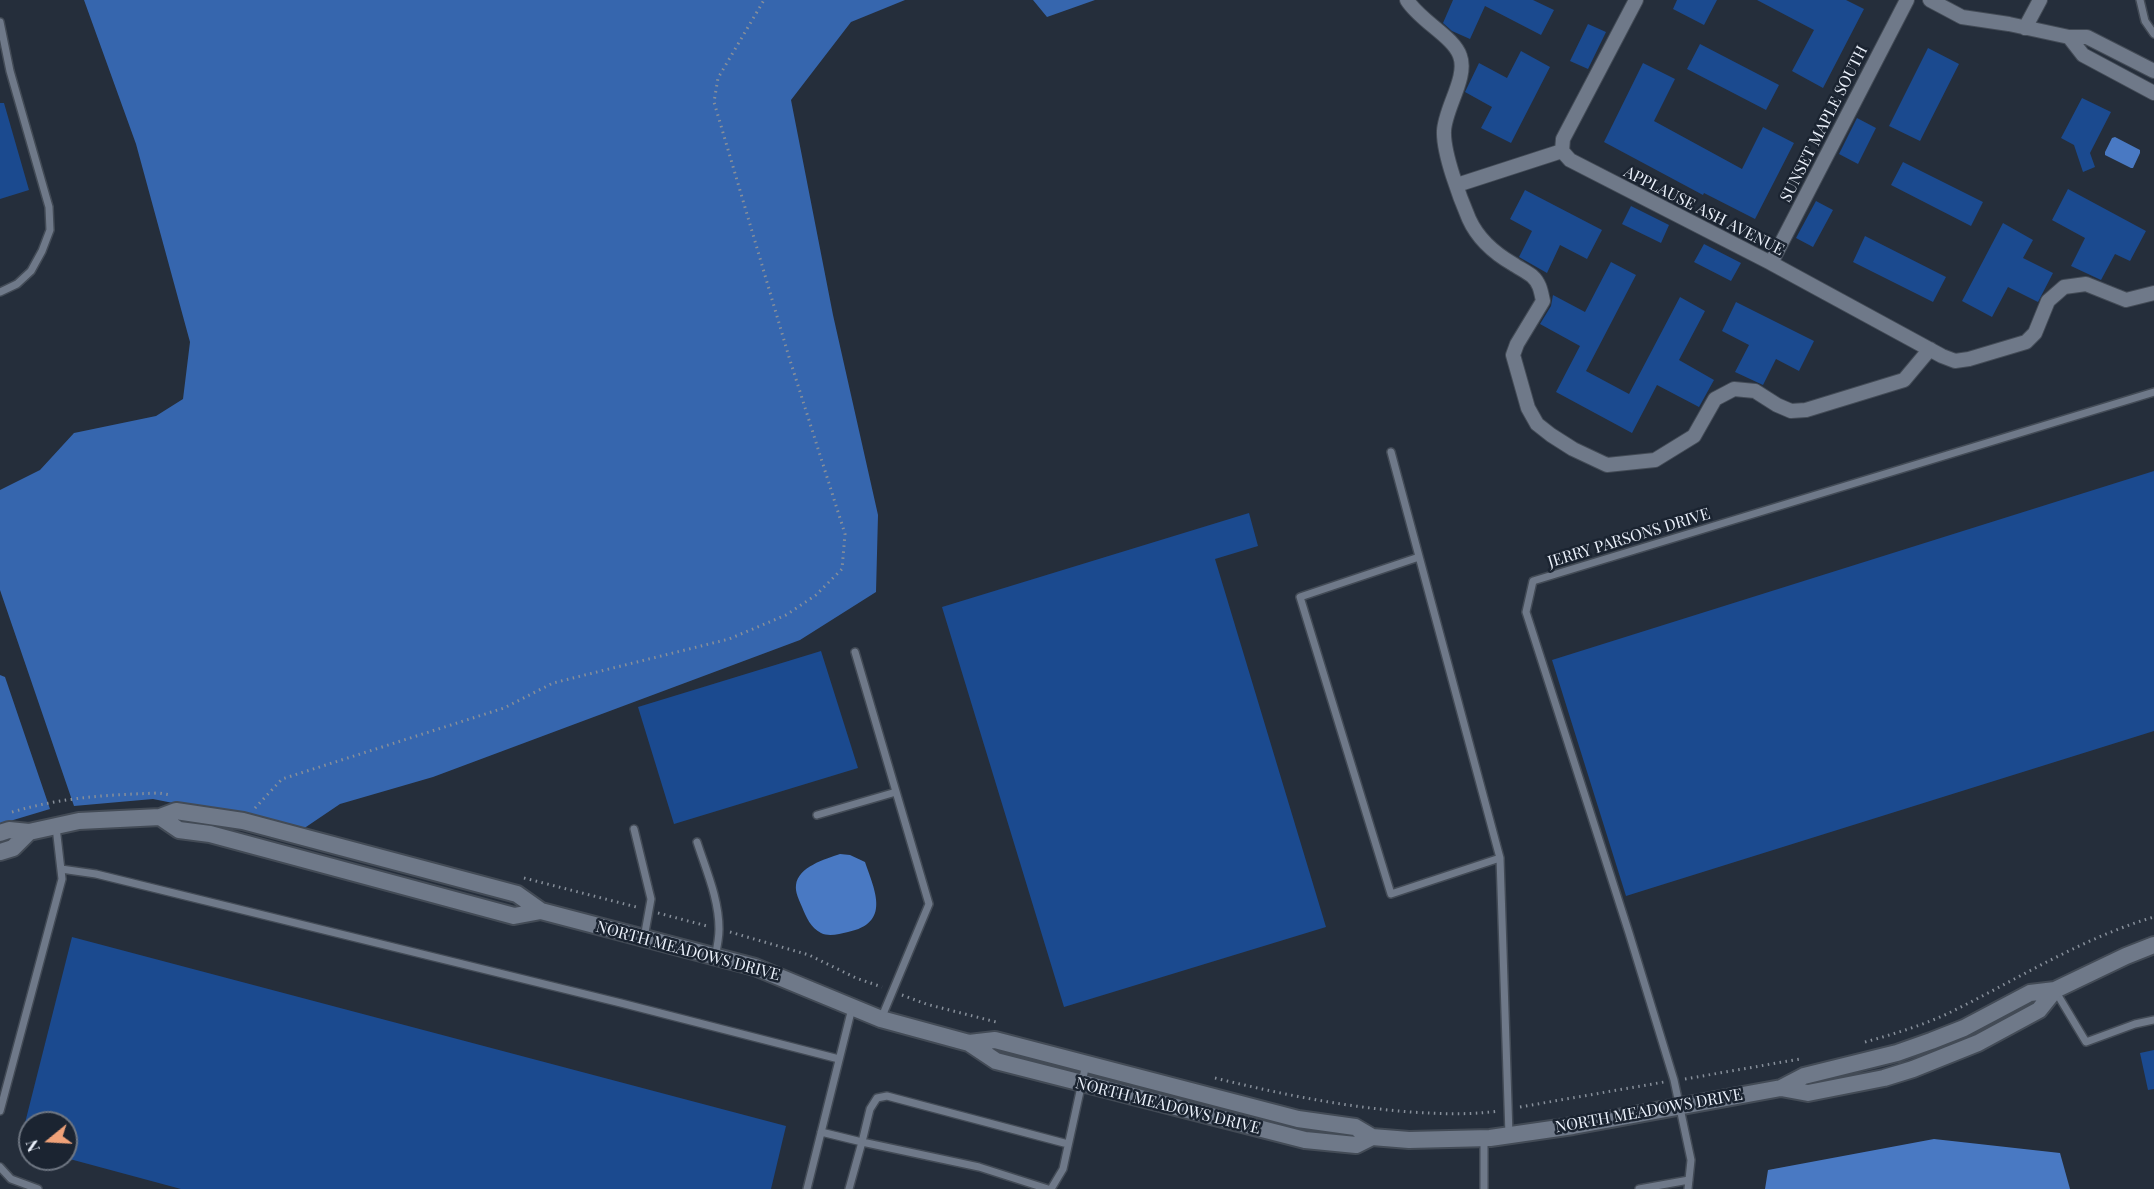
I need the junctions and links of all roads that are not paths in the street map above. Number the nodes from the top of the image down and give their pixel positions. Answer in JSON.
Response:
{"nodes":[{"id":1,"x":1407,"y":0,"type":"edge"},
{"id":2,"x":1636,"y":0,"type":"edge"},
{"id":3,"x":1907,"y":0,"type":"edge"},
{"id":4,"x":1929,"y":0,"type":"edge"},
{"id":5,"x":2040,"y":0,"type":"edge"},
{"id":6,"x":2140,"y":0,"type":"edge"},
{"id":7,"x":0,"y":22,"type":"edge"},
{"id":8,"x":2025,"y":28,"type":"junction"},
{"id":9,"x":2154,"y":34,"type":"edge"},
{"id":10,"x":2069,"y":37,"type":"junction"},
{"id":11,"x":2154,"y":71,"type":"edge"},
{"id":12,"x":2154,"y":93,"type":"edge"},
{"id":13,"x":1562,"y":151,"type":"junction"},
{"id":14,"x":1457,"y":185,"type":"junction"},
{"id":15,"x":1771,"y":264,"type":"junction"},
{"id":16,"x":0,"y":292,"type":"edge"},
{"id":17,"x":2154,"y":293,"type":"edge"},
{"id":18,"x":1930,"y":349,"type":"junction"},
{"id":19,"x":2154,"y":392,"type":"edge"},
{"id":20,"x":1391,"y":452,"type":"dead end"},
{"id":21,"x":1419,"y":556,"type":"junction"},
{"id":22,"x":855,"y":652,"type":"dead end"},
{"id":23,"x":896,"y":792,"type":"junction"},
{"id":24,"x":817,"y":815,"type":"dead end"},
{"id":25,"x":160,"y":816,"type":"junction"},
{"id":26,"x":56,"y":825,"type":"junction"},
{"id":27,"x":634,"y":829,"type":"dead end"},
{"id":28,"x":29,"y":832,"type":"junction"},
{"id":29,"x":0,"y":833,"type":"edge"},
{"id":30,"x":697,"y":842,"type":"dead end"},
{"id":31,"x":0,"y":852,"type":"edge"},
{"id":32,"x":1500,"y":858,"type":"junction"},
{"id":33,"x":61,"y":869,"type":"junction"},
{"id":34,"x":541,"y":911,"type":"junction"},
{"id":35,"x":644,"y":938,"type":"junction"},
{"id":36,"x":2154,"y":945,"type":"edge"},
{"id":37,"x":715,"y":957,"type":"junction"},
{"id":38,"x":2055,"y":990,"type":"junction"},
{"id":39,"x":853,"y":1008,"type":"junction"},
{"id":40,"x":881,"y":1019,"type":"junction"},
{"id":41,"x":2154,"y":1020,"type":"edge"},
{"id":42,"x":969,"y":1043,"type":"junction"},
{"id":43,"x":839,"y":1059,"type":"junction"},
{"id":44,"x":1086,"y":1064,"type":"junction"},
{"id":45,"x":1081,"y":1083,"type":"junction"},
{"id":46,"x":1680,"y":1106,"type":"junction"},
{"id":47,"x":0,"y":1111,"type":"edge"},
{"id":48,"x":821,"y":1132,"type":"junction"},
{"id":49,"x":1509,"y":1135,"type":"junction"},
{"id":50,"x":1372,"y":1137,"type":"junction"},
{"id":51,"x":1484,"y":1138,"type":"junction"},
{"id":52,"x":862,"y":1142,"type":"junction"},
{"id":53,"x":1068,"y":1144,"type":"junction"},
{"id":54,"x":0,"y":1167,"type":"edge"},
{"id":55,"x":1689,"y":1180,"type":"junction"},
{"id":56,"x":38,"y":1189,"type":"edge"},
{"id":57,"x":807,"y":1189,"type":"edge"},
{"id":58,"x":849,"y":1189,"type":"edge"},
{"id":59,"x":1049,"y":1189,"type":"edge"},
{"id":60,"x":1484,"y":1189,"type":"edge"},
{"id":61,"x":1639,"y":1189,"type":"edge"},
{"id":62,"x":1688,"y":1189,"type":"edge"}],
"edges":[{"from":1,"to":14,"type":"street"},
{"from":2,"to":13,"type":"street"},
{"from":3,"to":15,"type":"street","name":"SUNSET MAPLE SOUTH"},
{"from":4,"to":8,"type":"street"},
{"from":5,"to":8,"type":"street"},
{"from":6,"to":9,"type":"lane"},
{"from":7,"to":16,"type":"lane"},
{"from":8,"to":10,"type":"street"},
{"from":10,"to":11,"type":"street"},
{"from":10,"to":12,"type":"street"},
{"from":13,"to":14,"type":"street"},
{"from":13,"to":15,"type":"street","name":"APPLAUSE ASH AVENUE"},
{"from":14,"to":18,"type":"street"},
{"from":15,"to":18,"type":"street","name":"APPLAUSE ASH AVENUE"},
{"from":17,"to":18,"type":"street","name":"APPLAUSE ASH AVENUE"},
{"from":19,"to":46,"type":"lane","name":"JERRY PARSONS DRIVE"},
{"from":20,"to":21,"type":"lane"},
{"from":21,"to":32,"type":"lane"},
{"from":21,"to":32,"type":"lane"},
{"from":22,"to":23,"type":"lane"},
{"from":23,"to":24,"type":"lane"},
{"from":23,"to":40,"type":"lane"},
{"from":25,"to":26,"type":"street","name":"NORTH MEADOWS DRIVE"},
{"from":25,"to":34,"type":"street","name":"NORTH MEADOWS DRIVE"},
{"from":25,"to":34,"type":"street","name":"NORTH MEADOWS DRIVE"},
{"from":26,"to":28,"type":"street","name":"NORTH MEADOWS DRIVE"},
{"from":26,"to":33,"type":"lane"},
{"from":27,"to":35,"type":"lane"},
{"from":28,"to":29,"type":"street","name":"NORTH MEADOWS DRIVE"},
{"from":28,"to":31,"type":"street","name":"NORTH MEADOWS DRIVE"},
{"from":30,"to":37,"type":"lane"},
{"from":32,"to":49,"type":"lane"},
{"from":33,"to":43,"type":"lane"},
{"from":33,"to":47,"type":"lane"},
{"from":34,"to":35,"type":"street","name":"NORTH MEADOWS DRIVE"},
{"from":35,"to":37,"type":"street","name":"NORTH MEADOWS DRIVE"},
{"from":36,"to":38,"type":"street","name":"NORTH MEADOWS DRIVE"},
{"from":37,"to":39,"type":"street","name":"NORTH MEADOWS DRIVE"},
{"from":38,"to":41,"type":"lane"},
{"from":38,"to":46,"type":"street","name":"NORTH MEADOWS DRIVE"},
{"from":39,"to":40,"type":"street","name":"NORTH MEADOWS DRIVE"},
{"from":39,"to":43,"type":"lane"},
{"from":40,"to":42,"type":"street","name":"NORTH MEADOWS DRIVE"},
{"from":42,"to":44,"type":"street","name":"NORTH MEADOWS DRIVE"},
{"from":42,"to":45,"type":"street","name":"NORTH MEADOWS DRIVE"},
{"from":43,"to":48,"type":"lane"},
{"from":44,"to":45,"type":"lane"},
{"from":44,"to":50,"type":"street","name":"NORTH MEADOWS DRIVE"},
{"from":45,"to":50,"type":"street","name":"NORTH MEADOWS DRIVE"},
{"from":45,"to":53,"type":"lane"},
{"from":46,"to":49,"type":"street","name":"NORTH MEADOWS DRIVE"},
{"from":46,"to":55,"type":"lane","name":"JERRY PARSONS DRIVE"},
{"from":48,"to":52,"type":"lane"},
{"from":48,"to":57,"type":"lane"},
{"from":49,"to":51,"type":"street","name":"NORTH MEADOWS DRIVE"},
{"from":50,"to":51,"type":"street","name":"NORTH MEADOWS DRIVE"},
{"from":51,"to":60,"type":"lane"},
{"from":52,"to":53,"type":"lane"},
{"from":52,"to":58,"type":"lane"},
{"from":52,"to":59,"type":"lane"},
{"from":53,"to":59,"type":"lane"},
{"from":54,"to":56,"type":"lane"},
{"from":55,"to":61,"type":"lane"},
{"from":55,"to":62,"type":"lane","name":"JERRY PARSONS DRIVE"}]}
